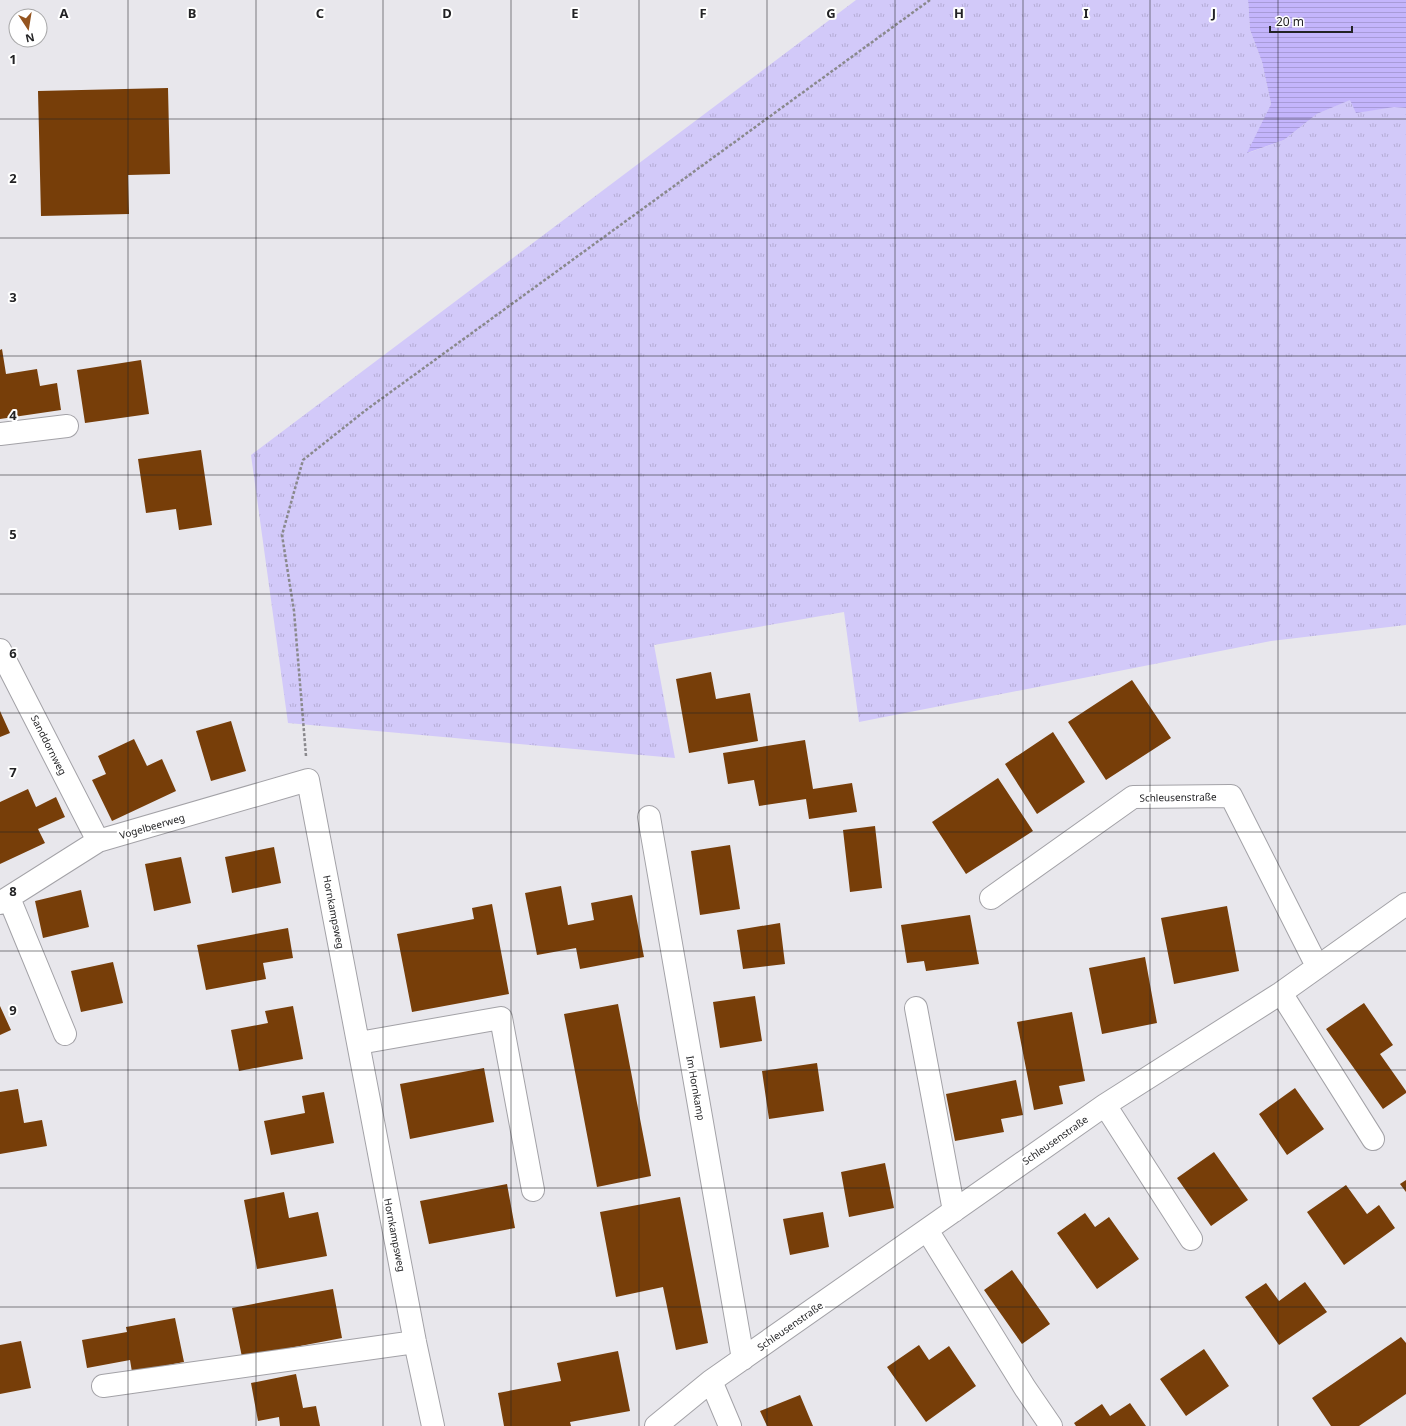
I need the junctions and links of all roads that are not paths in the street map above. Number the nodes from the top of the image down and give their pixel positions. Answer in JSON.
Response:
{"nodes":[{"id":1,"x":67,"y":426,"type":"dead end"},
{"id":2,"x":0,"y":434,"type":"edge"},
{"id":3,"x":0,"y":650,"type":"edge"},
{"id":4,"x":308,"y":780,"type":"joint"},
{"id":5,"x":649,"y":817,"type":"dead end"},
{"id":6,"x":98,"y":841,"type":"junction"},
{"id":7,"x":992,"y":898,"type":"dead end"},
{"id":8,"x":4,"y":900,"type":"edge"},
{"id":9,"x":1406,"y":904,"type":"edge"},
{"id":10,"x":1317,"y":966,"type":"junction"},
{"id":11,"x":1281,"y":993,"type":"junction"},
{"id":12,"x":916,"y":1008,"type":"dead end"},
{"id":13,"x":65,"y":1034,"type":"dead end"},
{"id":14,"x":359,"y":1044,"type":"junction"},
{"id":15,"x":1105,"y":1105,"type":"junction"},
{"id":16,"x":1373,"y":1140,"type":"dead end"},
{"id":17,"x":533,"y":1190,"type":"dead end"},
{"id":18,"x":954,"y":1211,"type":"junction"},
{"id":19,"x":926,"y":1230,"type":"junction"},
{"id":20,"x":1191,"y":1239,"type":"dead end"},
{"id":21,"x":415,"y":1342,"type":"junction"},
{"id":22,"x":743,"y":1359,"type":"junction"},
{"id":23,"x":711,"y":1382,"type":"junction"},
{"id":24,"x":103,"y":1386,"type":"dead end"},
{"id":25,"x":432,"y":1426,"type":"edge"},
{"id":26,"x":656,"y":1426,"type":"edge"},
{"id":27,"x":730,"y":1426,"type":"edge"},
{"id":28,"x":1051,"y":1426,"type":"edge"}],
"edges":[{"from":1,"to":2,"type":"street"},
{"from":3,"to":6,"type":"street","name":"Sanddornweg"},
{"from":4,"to":6,"type":"street","name":"Vogelbeerweg"},
{"from":4,"to":14,"type":"street","name":"Hornkampsweg"},
{"from":5,"to":22,"type":"street","name":"Im Hornkamp"},
{"from":6,"to":8,"type":"street","name":"Vogelbeerweg"},
{"from":7,"to":10,"type":"street","name":"Schleusenstraße"},
{"from":8,"to":13,"type":"street","name":"Vogelbeerweg"},
{"from":9,"to":10,"type":"street","name":"Schleusenstraße"},
{"from":10,"to":11,"type":"street","name":"Schleusenstraße"},
{"from":11,"to":15,"type":"street","name":"Schleusenstraße"},
{"from":11,"to":16,"type":"street"},
{"from":12,"to":18,"type":"street"},
{"from":14,"to":17,"type":"street"},
{"from":14,"to":21,"type":"street","name":"Hornkampsweg"},
{"from":15,"to":18,"type":"street","name":"Schleusenstraße"},
{"from":15,"to":20,"type":"street"},
{"from":18,"to":19,"type":"street","name":"Schleusenstraße"},
{"from":19,"to":22,"type":"street","name":"Schleusenstraße"},
{"from":19,"to":28,"type":"street"},
{"from":21,"to":24,"type":"street"},
{"from":21,"to":25,"type":"street","name":"Hornkampsweg"},
{"from":22,"to":23,"type":"street","name":"Schleusenstraße"},
{"from":23,"to":26,"type":"street","name":"Schleusenstraße"},
{"from":23,"to":27,"type":"street"}]}
